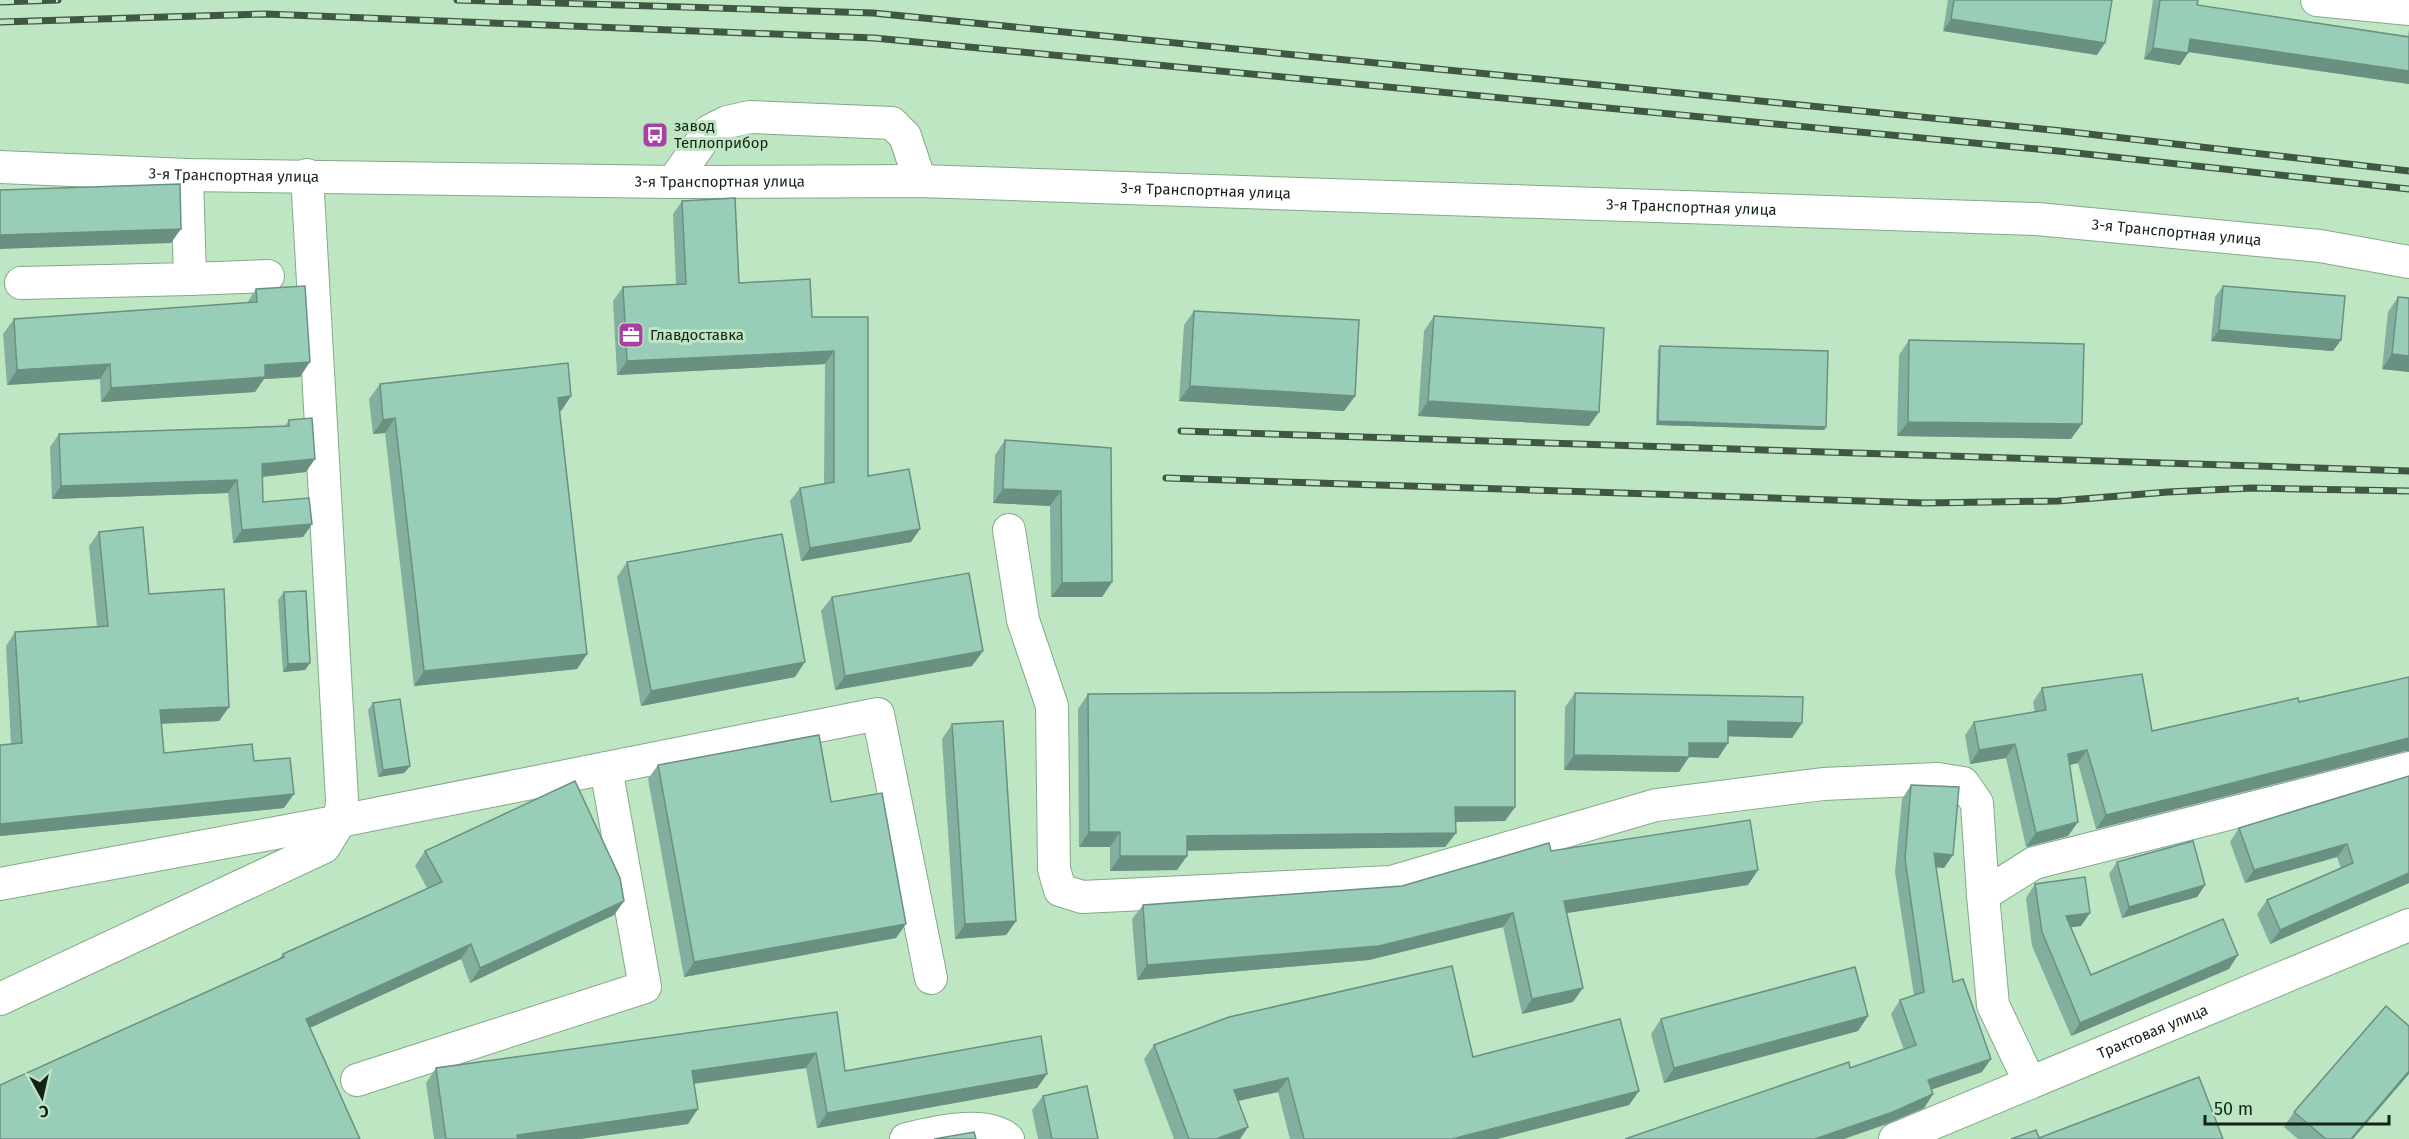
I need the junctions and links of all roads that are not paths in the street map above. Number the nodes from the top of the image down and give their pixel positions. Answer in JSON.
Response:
{"nodes":[{"id":1,"x":2317,"y":0,"type":"edge"},
{"id":2,"x":2409,"y":9,"type":"edge"},
{"id":3,"x":0,"y":167,"type":"edge"},
{"id":4,"x":187,"y":175,"type":"junction"},
{"id":5,"x":307,"y":175,"type":"junction"},
{"id":6,"x":920,"y":181,"type":"junction"},
{"id":7,"x":673,"y":182,"type":"junction"},
{"id":8,"x":2409,"y":262,"type":"edge"},
{"id":9,"x":268,"y":276,"type":"dead end"},
{"id":10,"x":190,"y":279,"type":"junction"},
{"id":11,"x":21,"y":283,"type":"dead end"},
{"id":12,"x":1010,"y":530,"type":"dead end"},
{"id":13,"x":606,"y":768,"type":"junction"},
{"id":14,"x":2409,"y":768,"type":"edge"},
{"id":15,"x":340,"y":820,"type":"junction"},
{"id":16,"x":0,"y":884,"type":"edge"},
{"id":17,"x":1983,"y":895,"type":"junction"},
{"id":18,"x":2409,"y":924,"type":"edge"},
{"id":19,"x":931,"y":978,"type":"dead end"},
{"id":20,"x":0,"y":999,"type":"edge"},
{"id":21,"x":357,"y":1080,"type":"dead end"},
{"id":22,"x":2030,"y":1083,"type":"junction"},
{"id":23,"x":906,"y":1139,"type":"edge"},
{"id":24,"x":1008,"y":1139,"type":"edge"},
{"id":25,"x":1895,"y":1139,"type":"edge"}],
"edges":[{"from":1,"to":2,"type":"street"},
{"from":3,"to":4,"type":"street","name":"3-я Транспортная улица"},
{"from":4,"to":5,"type":"street","name":"3-я Транспортная улица"},
{"from":4,"to":10,"type":"street"},
{"from":5,"to":7,"type":"street","name":"3-я Транспортная улица"},
{"from":5,"to":15,"type":"street"},
{"from":6,"to":7,"type":"street","name":"3-я Транспортная улица"},
{"from":6,"to":7,"type":"street"},
{"from":6,"to":8,"type":"street","name":"3-я Транспортная улица"},
{"from":9,"to":10,"type":"street"},
{"from":10,"to":11,"type":"street"},
{"from":12,"to":17,"type":"street"},
{"from":13,"to":15,"type":"street"},
{"from":13,"to":19,"type":"street"},
{"from":13,"to":21,"type":"street"},
{"from":14,"to":17,"type":"street"},
{"from":15,"to":16,"type":"street"},
{"from":15,"to":20,"type":"street"},
{"from":17,"to":22,"type":"street"},
{"from":18,"to":22,"type":"street","name":"Трактовая улица"},
{"from":22,"to":25,"type":"street","name":"Трактовая улица"},
{"from":23,"to":24,"type":"street"}]}
